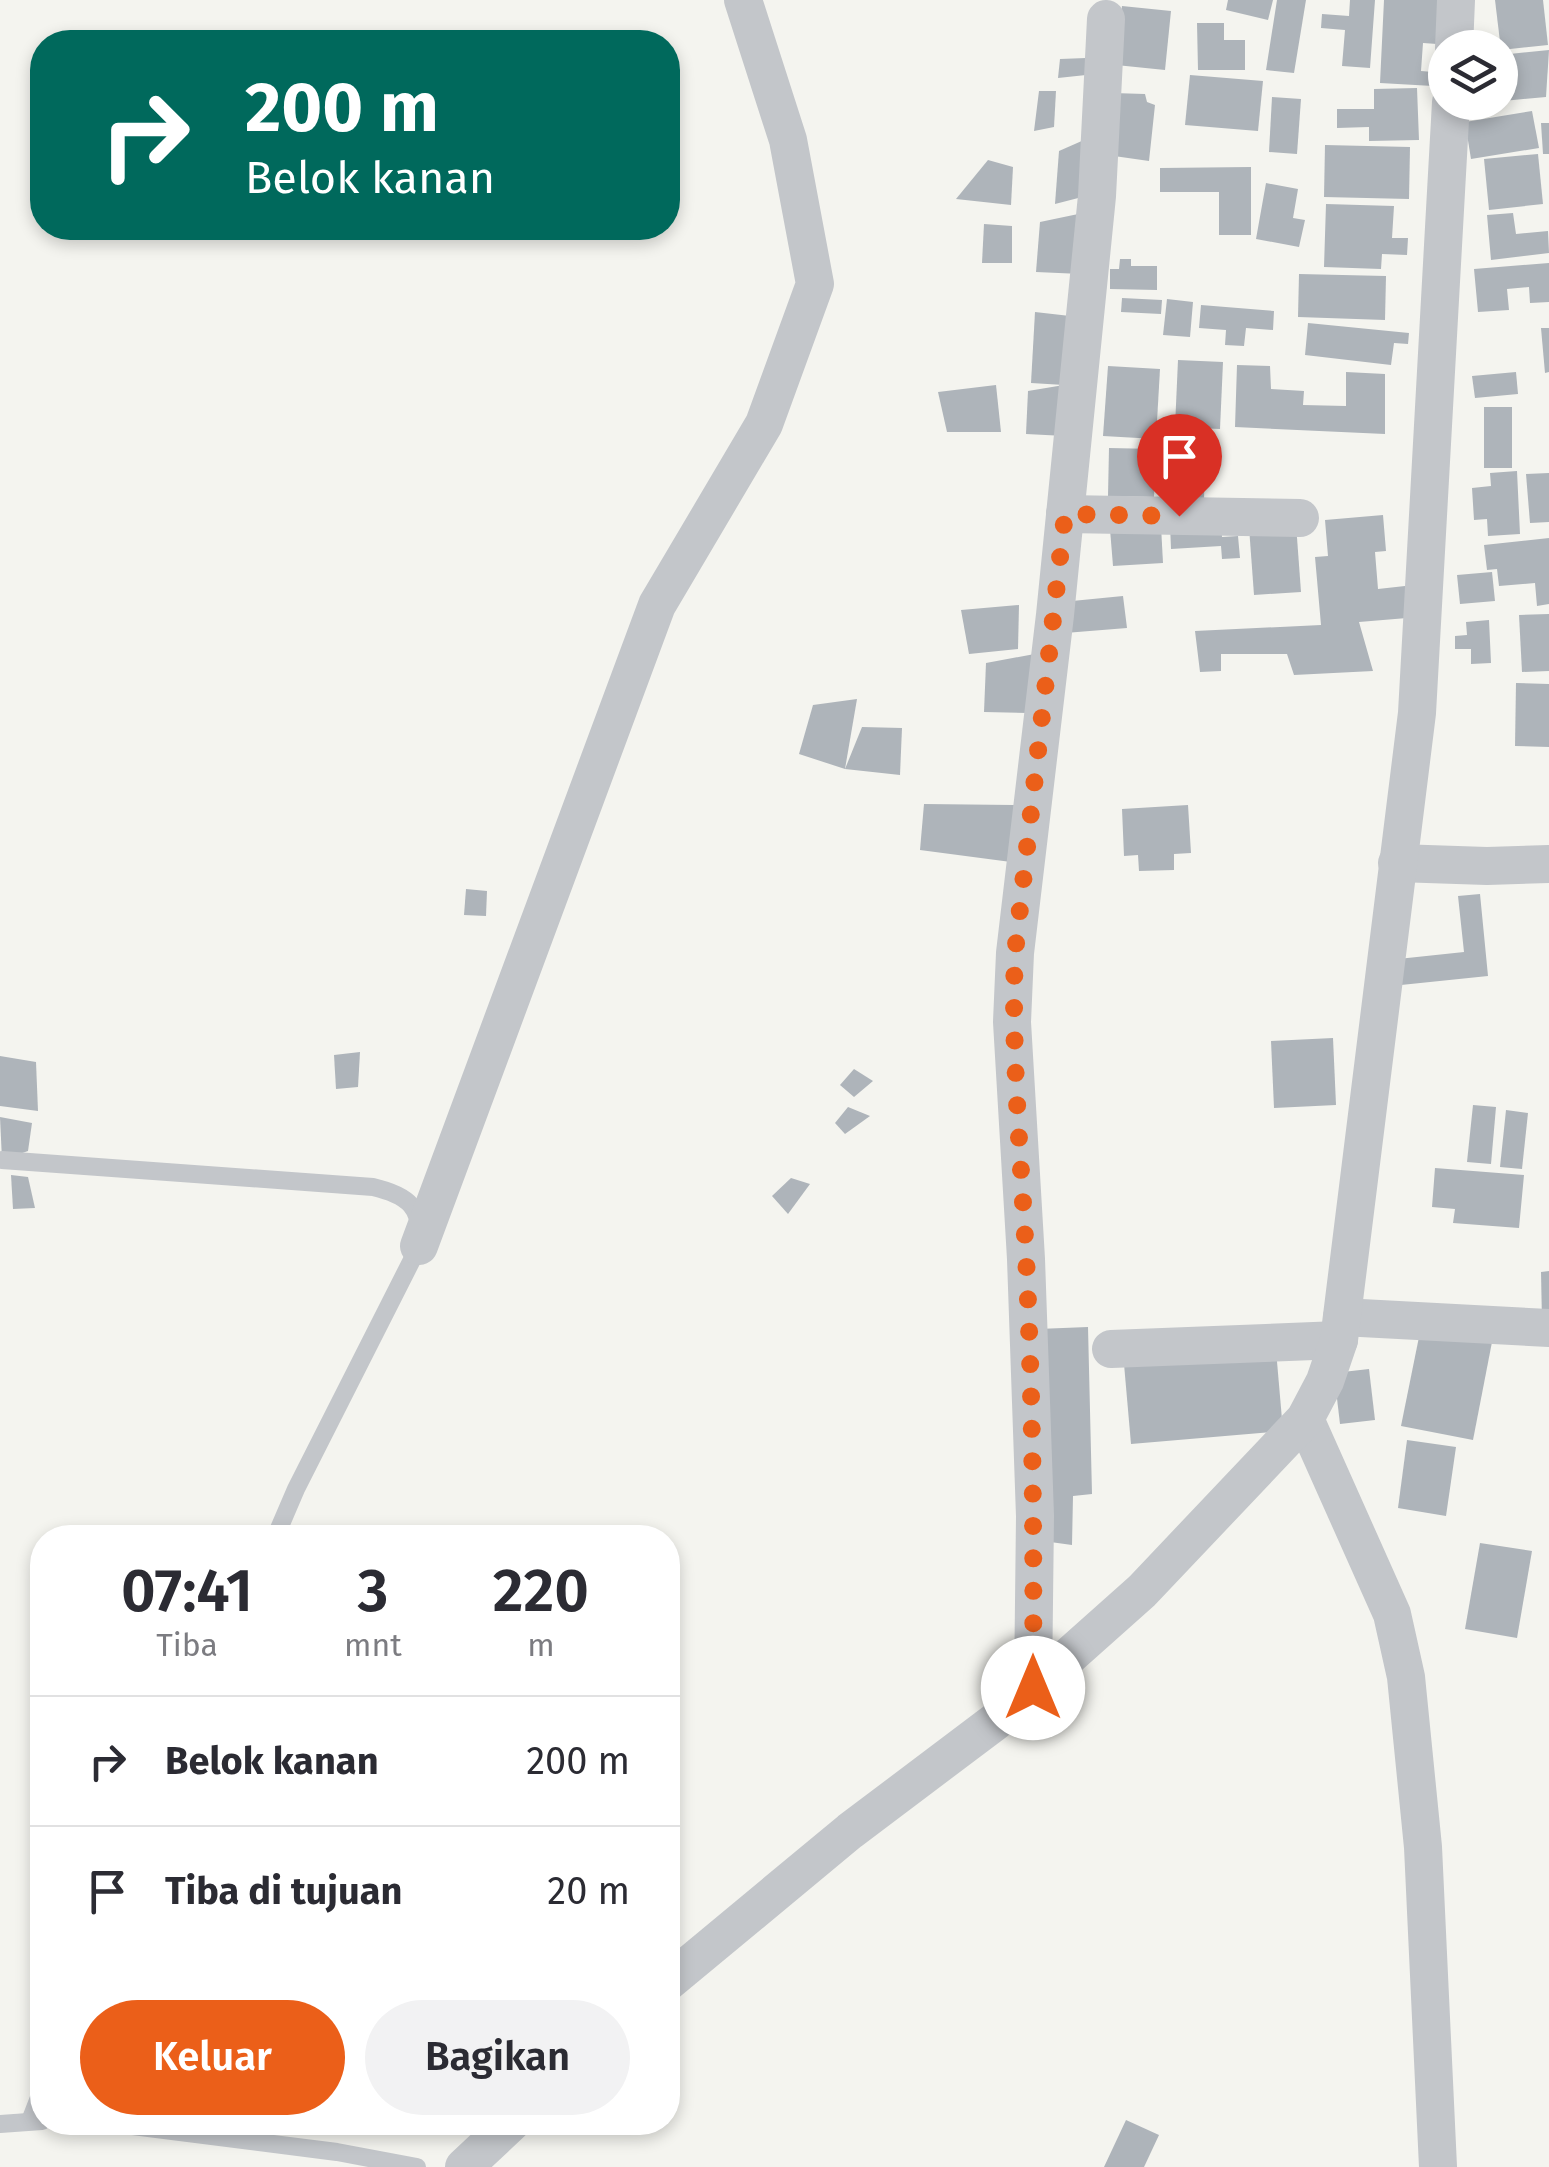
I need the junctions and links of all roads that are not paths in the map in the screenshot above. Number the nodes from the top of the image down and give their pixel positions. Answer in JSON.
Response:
{"nodes":[{"id":1,"x":743,"y":0,"type":"edge"},
{"id":2,"x":1456,"y":0,"type":"edge"},
{"id":3,"x":1106,"y":20,"type":"dead end"},
{"id":4,"x":1455,"y":30,"type":"edge"},
{"id":5,"x":1450,"y":120,"type":"edge"},
{"id":6,"x":1065,"y":514,"type":"junction"},
{"id":7,"x":1300,"y":518,"type":"dead end"},
{"id":8,"x":1397,"y":862,"type":"junction"},
{"id":9,"x":1549,"y":864,"type":"edge"},
{"id":10,"x":2,"y":1160,"type":"dead end"},
{"id":11,"x":419,"y":1246,"type":"junction"},
{"id":12,"x":1549,"y":1328,"type":"edge"},
{"id":13,"x":1340,"y":1329,"type":"junction"},
{"id":14,"x":1111,"y":1349,"type":"dead end"},
{"id":15,"x":1305,"y":1418,"type":"junction"},
{"id":16,"x":280,"y":1525,"type":"edge"},
{"id":17,"x":1033,"y":1688,"type":"junction"},
{"id":18,"x":680,"y":1972,"type":"edge"},
{"id":19,"x":30,"y":2122,"type":"edge"},
{"id":20,"x":0,"y":2124,"type":"edge"},
{"id":21,"x":203,"y":2135,"type":"edge"},
{"id":22,"x":498,"y":2135,"type":"edge"},
{"id":23,"x":417,"y":2167,"type":"edge"},
{"id":24,"x":464,"y":2167,"type":"edge"},
{"id":25,"x":1438,"y":2167,"type":"edge"}],
"edges":[{"from":1,"to":11,"type":"street"},
{"from":2,"to":4,"type":"street"},
{"from":3,"to":6,"type":"street"},
{"from":5,"to":8,"type":"street"},
{"from":6,"to":7,"type":"street"},
{"from":6,"to":17,"type":"street"},
{"from":8,"to":9,"type":"street"},
{"from":8,"to":13,"type":"street"},
{"from":10,"to":11,"type":"lane"},
{"from":11,"to":16,"type":"lane"},
{"from":12,"to":13,"type":"street"},
{"from":13,"to":14,"type":"street"},
{"from":13,"to":15,"type":"street"},
{"from":15,"to":17,"type":"street"},
{"from":15,"to":25,"type":"street"},
{"from":17,"to":18,"type":"street"},
{"from":19,"to":20,"type":"lane"},
{"from":21,"to":23,"type":"lane"},
{"from":22,"to":24,"type":"street"}]}
